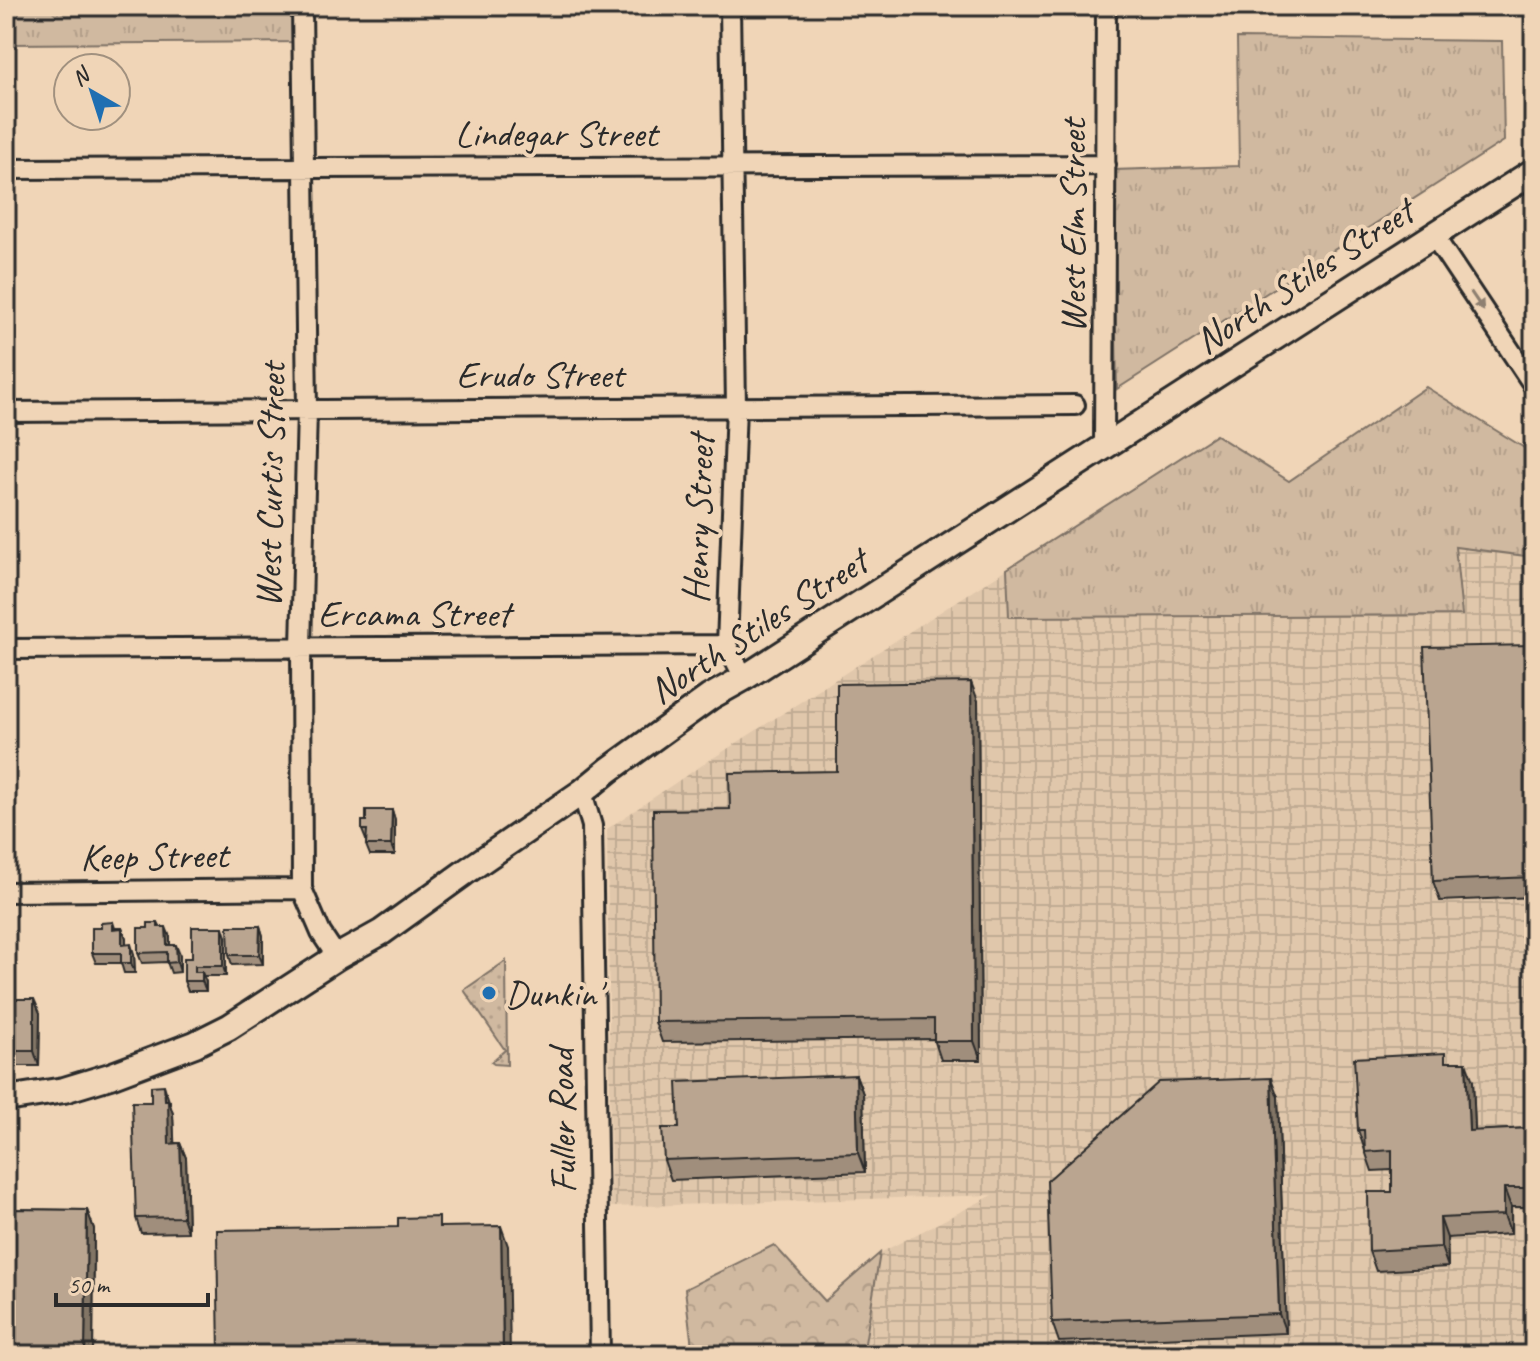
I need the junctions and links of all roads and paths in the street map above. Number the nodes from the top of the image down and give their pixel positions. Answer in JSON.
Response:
{"nodes":[{"id":1,"x":302,"y":6,"type":"edge"},
{"id":2,"x":730,"y":6,"type":"edge"},
{"id":3,"x":1106,"y":6,"type":"edge"},
{"id":4,"x":1106,"y":165,"type":"junction"},
{"id":5,"x":732,"y":167,"type":"junction"},
{"id":6,"x":304,"y":168,"type":"junction"},
{"id":7,"x":6,"y":169,"type":"edge"},
{"id":8,"x":1534,"y":171,"type":"edge"},
{"id":9,"x":1434,"y":236,"type":"junction"},
{"id":10,"x":1534,"y":386,"type":"edge"},
{"id":11,"x":1075,"y":405,"type":"dead end"},
{"id":12,"x":736,"y":407,"type":"junction"},
{"id":13,"x":307,"y":410,"type":"junction"},
{"id":14,"x":6,"y":412,"type":"edge"},
{"id":15,"x":1104,"y":447,"type":"junction"},
{"id":16,"x":727,"y":645,"type":"junction"},
{"id":17,"x":301,"y":647,"type":"junction"},
{"id":18,"x":6,"y":649,"type":"edge"},
{"id":19,"x":744,"y":678,"type":"junction"},
{"id":20,"x":582,"y":792,"type":"junction"},
{"id":21,"x":302,"y":889,"type":"junction"},
{"id":22,"x":6,"y":892,"type":"edge"},
{"id":23,"x":337,"y":957,"type":"junction"},
{"id":24,"x":6,"y":1099,"type":"edge"},
{"id":25,"x":600,"y":1355,"type":"edge"}],
"edges":[{"from":1,"to":6,"type":"street","name":"West Curtis Street"},
{"from":2,"to":5,"type":"street","name":"Henry Street"},
{"from":3,"to":4,"type":"street","name":"West Elm Street"},
{"from":4,"to":5,"type":"street","name":"Lindegar Street"},
{"from":4,"to":15,"type":"street","name":"West Elm Street"},
{"from":5,"to":6,"type":"street","name":"Lindegar Street"},
{"from":5,"to":12,"type":"street","name":"Henry Street"},
{"from":6,"to":7,"type":"street","name":"Lindegar Street"},
{"from":6,"to":13,"type":"street","name":"West Curtis Street"},
{"from":8,"to":9,"type":"main road","name":"North Stiles Street"},
{"from":9,"to":10,"type":"street","one_way":true},
{"from":9,"to":15,"type":"main road","name":"North Stiles Street"},
{"from":11,"to":12,"type":"street","name":"Erudo Street"},
{"from":12,"to":13,"type":"street","name":"Erudo Street"},
{"from":12,"to":16,"type":"street","name":"Henry Street"},
{"from":13,"to":14,"type":"street","name":"Erudo Street"},
{"from":13,"to":17,"type":"street","name":"West Curtis Street"},
{"from":15,"to":19,"type":"main road","name":"North Stiles Street"},
{"from":16,"to":17,"type":"street","name":"Ercama Street"},
{"from":16,"to":19,"type":"street","name":"Henry Street"},
{"from":17,"to":18,"type":"street","name":"Ercama Street"},
{"from":17,"to":21,"type":"street","name":"West Curtis Street"},
{"from":19,"to":20,"type":"main road","name":"North Stiles Street"},
{"from":20,"to":23,"type":"main road","name":"North Stiles Street"},
{"from":20,"to":25,"type":"street","name":"Fuller Road"},
{"from":21,"to":22,"type":"street","name":"Keep Street"},
{"from":21,"to":23,"type":"street","name":"West Curtis Street"},
{"from":23,"to":24,"type":"main road","name":"North Stiles Street"}]}
